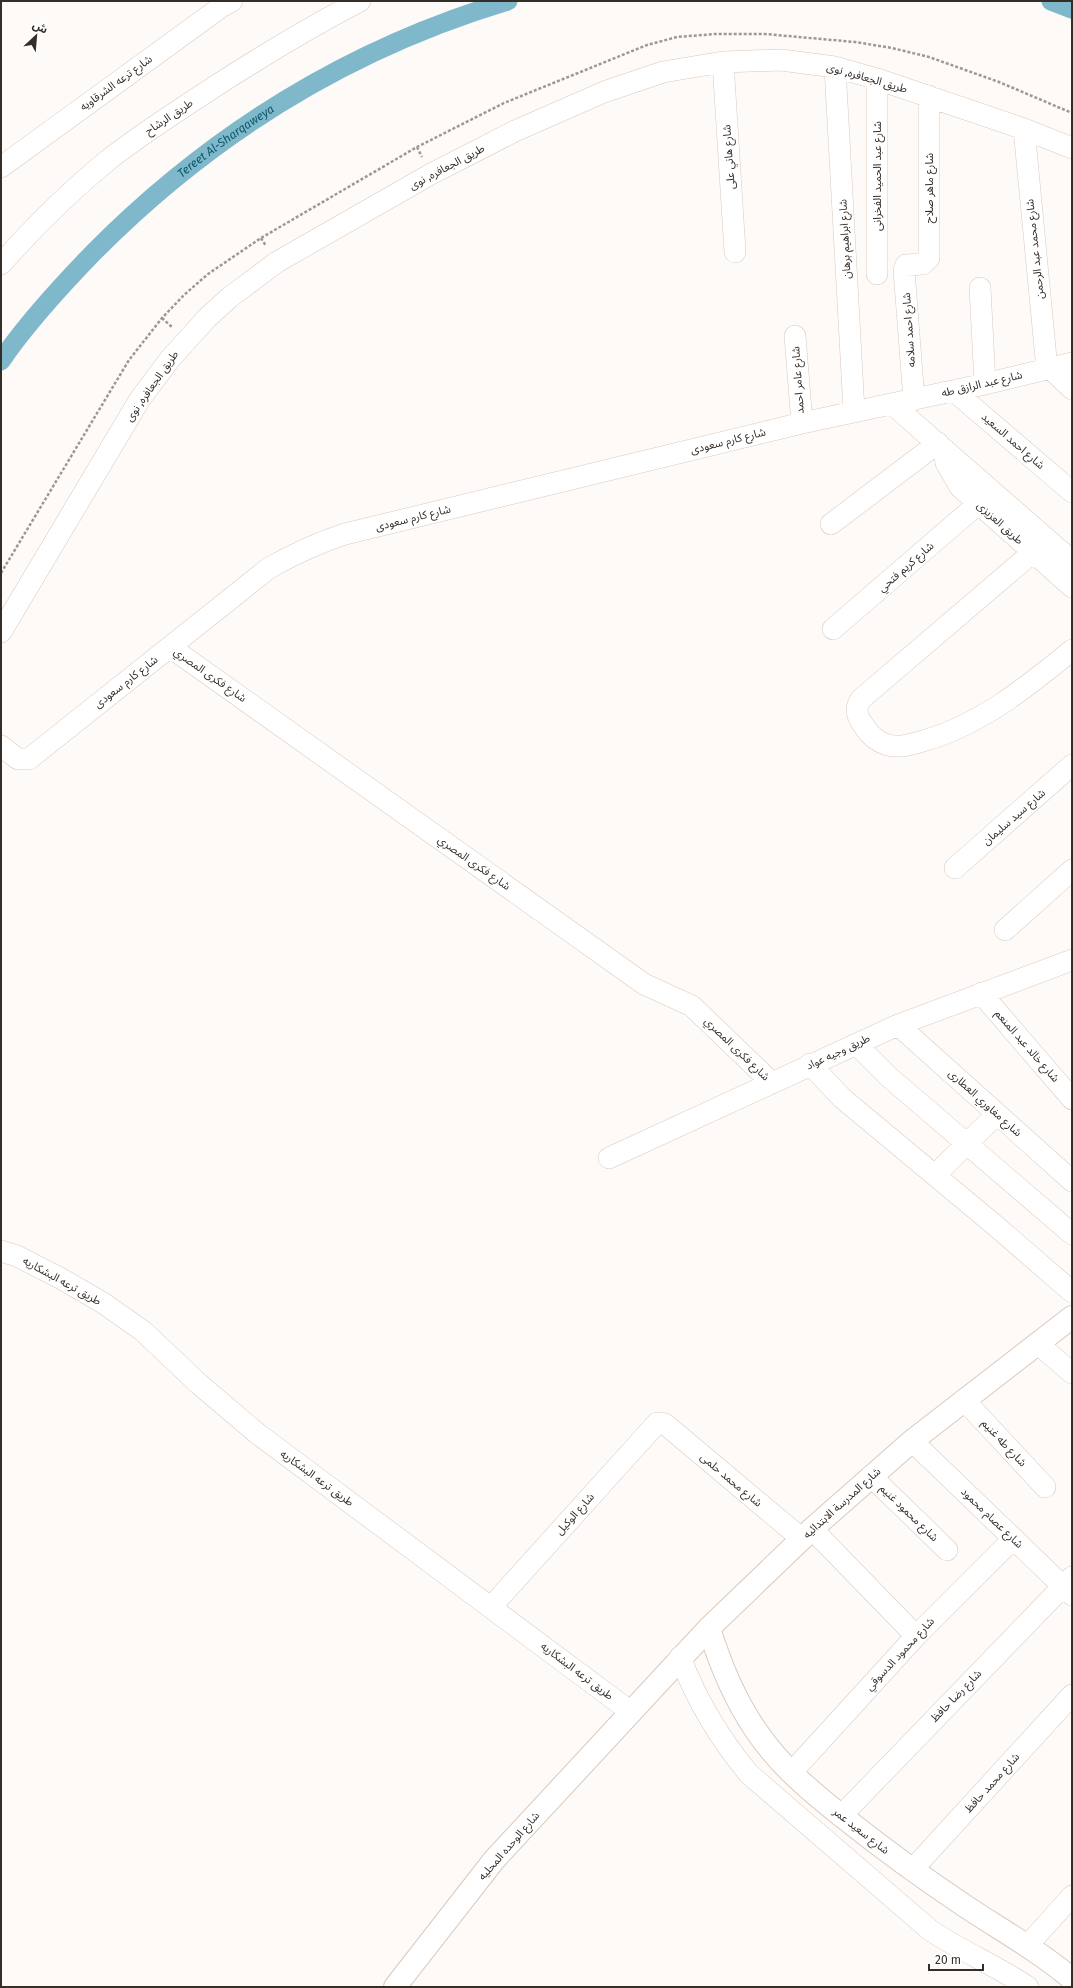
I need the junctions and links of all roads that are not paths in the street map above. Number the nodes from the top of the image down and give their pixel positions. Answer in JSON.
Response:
{"nodes":[{"id":1,"x":232,"y":1,"type":"edge"},
{"id":2,"x":360,"y":1,"type":"edge"},
{"id":3,"x":723,"y":62,"type":"junction"},
{"id":4,"x":835,"y":67,"type":"junction"},
{"id":5,"x":878,"y":79,"type":"junction"},
{"id":6,"x":929,"y":96,"type":"junction"},
{"id":7,"x":1024,"y":128,"type":"junction"},
{"id":8,"x":1072,"y":148,"type":"edge"},
{"id":9,"x":1,"y":167,"type":"edge"},
{"id":10,"x":735,"y":252,"type":"dead end"},
{"id":11,"x":1,"y":264,"type":"edge"},
{"id":12,"x":909,"y":264,"type":"joint"},
{"id":13,"x":877,"y":274,"type":"dead end"},
{"id":14,"x":980,"y":288,"type":"dead end"},
{"id":15,"x":795,"y":336,"type":"dead end"},
{"id":16,"x":1072,"y":363,"type":"edge"},
{"id":17,"x":1048,"y":369,"type":"junction"},
{"id":18,"x":985,"y":384,"type":"junction"},
{"id":19,"x":1072,"y":389,"type":"edge"},
{"id":20,"x":954,"y":391,"type":"junction"},
{"id":21,"x":914,"y":400,"type":"junction"},
{"id":22,"x":892,"y":404,"type":"junction"},
{"id":23,"x":854,"y":411,"type":"junction"},
{"id":24,"x":802,"y":423,"type":"junction"},
{"id":25,"x":941,"y":446,"type":"junction"},
{"id":26,"x":1072,"y":492,"type":"edge"},
{"id":27,"x":978,"y":504,"type":"junction"},
{"id":28,"x":831,"y":524,"type":"dead end"},
{"id":29,"x":1039,"y":546,"type":"junction"},
{"id":30,"x":1072,"y":561,"type":"edge"},
{"id":31,"x":1072,"y":587,"type":"edge"},
{"id":32,"x":833,"y":629,"type":"dead end"},
{"id":33,"x":1,"y":632,"type":"edge"},
{"id":34,"x":170,"y":647,"type":"junction"},
{"id":35,"x":1072,"y":650,"type":"edge"},
{"id":36,"x":1,"y":746,"type":"edge"},
{"id":37,"x":1072,"y":765,"type":"edge"},
{"id":38,"x":955,"y":868,"type":"dead end"},
{"id":39,"x":1072,"y":870,"type":"edge"},
{"id":40,"x":1005,"y":930,"type":"dead end"},
{"id":41,"x":1072,"y":960,"type":"edge"},
{"id":42,"x":981,"y":993,"type":"junction"},
{"id":43,"x":898,"y":1025,"type":"junction"},
{"id":44,"x":856,"y":1044,"type":"junction"},
{"id":45,"x":810,"y":1064,"type":"junction"},
{"id":46,"x":772,"y":1083,"type":"junction"},
{"id":47,"x":1072,"y":1099,"type":"edge"},
{"id":48,"x":997,"y":1114,"type":"junction"},
{"id":49,"x":967,"y":1144,"type":"junction"},
{"id":50,"x":609,"y":1158,"type":"dead end"},
{"id":51,"x":935,"y":1175,"type":"junction"},
{"id":52,"x":1072,"y":1182,"type":"edge"},
{"id":53,"x":1072,"y":1234,"type":"edge"},
{"id":54,"x":1,"y":1251,"type":"edge"},
{"id":55,"x":1072,"y":1292,"type":"edge"},
{"id":56,"x":1072,"y":1317,"type":"edge"},
{"id":57,"x":1038,"y":1344,"type":"junction"},
{"id":58,"x":1072,"y":1374,"type":"edge"},
{"id":59,"x":964,"y":1400,"type":"junction"},
{"id":60,"x":660,"y":1423,"type":"joint"},
{"id":61,"x":912,"y":1441,"type":"junction"},
{"id":62,"x":871,"y":1476,"type":"junction"},
{"id":63,"x":1045,"y":1487,"type":"dead end"},
{"id":64,"x":807,"y":1534,"type":"junction"},
{"id":65,"x":1013,"y":1538,"type":"junction"},
{"id":66,"x":946,"y":1550,"type":"dead end"},
{"id":67,"x":1069,"y":1586,"type":"edge"},
{"id":68,"x":491,"y":1607,"type":"junction"},
{"id":69,"x":709,"y":1628,"type":"junction"},
{"id":70,"x":916,"y":1636,"type":"junction"},
{"id":71,"x":680,"y":1657,"type":"junction"},
{"id":72,"x":1072,"y":1695,"type":"edge"},
{"id":73,"x":631,"y":1712,"type":"junction"},
{"id":74,"x":791,"y":1773,"type":"junction"},
{"id":75,"x":841,"y":1816,"type":"junction"},
{"id":76,"x":912,"y":1870,"type":"junction"},
{"id":77,"x":1072,"y":1896,"type":"edge"},
{"id":78,"x":1027,"y":1946,"type":"junction"},
{"id":79,"x":1072,"y":1979,"type":"edge"},
{"id":80,"x":395,"y":1987,"type":"edge"},
{"id":81,"x":1028,"y":1987,"type":"edge"}],
"edges":[{"from":1,"to":9,"type":"street","name":"شارع ترعه الشرقاويه"},
{"from":2,"to":11,"type":"street","name":"طريق الرشاح"},
{"from":3,"to":4,"type":"street","name":"طريق الجعافره, نوى"},
{"from":3,"to":10,"type":"street","name":"شارع هاني على"},
{"from":3,"to":33,"type":"street","name":"طريق الجعافره, نوى"},
{"from":4,"to":5,"type":"street","name":"طريق الجعافره, نوى"},
{"from":4,"to":23,"type":"street","name":"شارع ابراهيم برهان"},
{"from":5,"to":6,"type":"street","name":"طريق الجعافره, نوى"},
{"from":5,"to":13,"type":"street","name":"شارع عبد الحميد الفخرانى"},
{"from":6,"to":7,"type":"street","name":"طريق الجعافره, نوى"},
{"from":6,"to":12,"type":"street","name":"شارع ماهر صلاح"},
{"from":7,"to":8,"type":"street","name":"طريق الجعافره, نوى"},
{"from":7,"to":17,"type":"street","name":"شارع محمد عبد الرحمن"},
{"from":12,"to":21,"type":"street","name":"شارع احمد سلامه"},
{"from":14,"to":18,"type":"street"},
{"from":15,"to":24,"type":"street","name":"شارع عامر احمد"},
{"from":16,"to":17,"type":"street","name":"شارع عبد الرازق طه"},
{"from":17,"to":18,"type":"street","name":"شارع عبد الرازق طه"},
{"from":17,"to":19,"type":"street"},
{"from":18,"to":20,"type":"street","name":"شارع عبد الرازق طه"},
{"from":20,"to":21,"type":"street","name":"شارع عبد الرازق طه"},
{"from":20,"to":26,"type":"street","name":"شارع احمد السعيد"},
{"from":21,"to":22,"type":"street","name":"شارع عبد الرازق طه"},
{"from":22,"to":23,"type":"street","name":"شارع كارم سعودى"},
{"from":22,"to":25,"type":"street","name":"طريق العزيزى"},
{"from":23,"to":24,"type":"street","name":"شارع كارم سعودى"},
{"from":24,"to":34,"type":"street","name":"شارع كارم سعودى"},
{"from":25,"to":27,"type":"street","name":"طريق العزيزى"},
{"from":25,"to":28,"type":"street"},
{"from":25,"to":29,"type":"street","name":"طريق العزيزى"},
{"from":27,"to":29,"type":"street","name":"طريق العزيزى"},
{"from":27,"to":32,"type":"street","name":"شارع كريم فتحي"},
{"from":29,"to":30,"type":"street","name":"طريق العزيزى"},
{"from":29,"to":31,"type":"street","name":"طريق العزيزى"},
{"from":29,"to":35,"type":"street"},
{"from":34,"to":36,"type":"street","name":"شارع كارم سعودى"},
{"from":34,"to":46,"type":"street","name":"شارع فكرى المصري"},
{"from":37,"to":38,"type":"street","name":"شارع سيد سليمان"},
{"from":39,"to":40,"type":"street"},
{"from":41,"to":42,"type":"street","name":"طريق وجيه عواد"},
{"from":42,"to":43,"type":"street","name":"طريق وجيه عواد"},
{"from":42,"to":47,"type":"street","name":"شارع خالد عبد المنعم"},
{"from":43,"to":44,"type":"street","name":"طريق وجيه عواد"},
{"from":43,"to":48,"type":"street","name":"شارع مغاوري العطارى"},
{"from":44,"to":45,"type":"street","name":"طريق وجيه عواد"},
{"from":44,"to":49,"type":"street"},
{"from":45,"to":46,"type":"street","name":"طريق وجيه عواد"},
{"from":45,"to":51,"type":"street"},
{"from":46,"to":50,"type":"street","name":"طريق وجيه عواد"},
{"from":48,"to":49,"type":"street"},
{"from":48,"to":52,"type":"street","name":"شارع مغاوري العطارى"},
{"from":49,"to":51,"type":"street"},
{"from":49,"to":53,"type":"street"},
{"from":51,"to":55,"type":"street"},
{"from":54,"to":68,"type":"street","name":"طريق ترعه البشكاريه"},
{"from":56,"to":57,"type":"street","name":"شارع المدرسة الابتدائيه"},
{"from":57,"to":58,"type":"street"},
{"from":57,"to":59,"type":"street","name":"شارع المدرسة الابتدائيه"},
{"from":59,"to":61,"type":"street","name":"شارع المدرسة الابتدائيه"},
{"from":59,"to":63,"type":"street","name":"شارع طه غنيم"},
{"from":60,"to":64,"type":"street","name":"شارع محمد حلمى"},
{"from":60,"to":68,"type":"street","name":"شارع الوكيل"},
{"from":61,"to":62,"type":"street","name":"شارع المدرسة الابتدائيه"},
{"from":61,"to":65,"type":"street","name":"شارع عصام محمود"},
{"from":62,"to":64,"type":"street","name":"شارع المدرسة الابتدائيه"},
{"from":62,"to":66,"type":"street","name":"شارع محمود غنيم"},
{"from":64,"to":69,"type":"street","name":"شارع المدرسة الابتدائيه"},
{"from":64,"to":70,"type":"street","name":"شارع محمد حلمى"},
{"from":65,"to":67,"type":"street","name":"شارع عصام محمود"},
{"from":65,"to":70,"type":"street","name":"شارع محمود الدسوقي"},
{"from":67,"to":75,"type":"street","name":"شارع رضا حافظ"},
{"from":68,"to":73,"type":"street","name":"طريق ترعه البشكاريه"},
{"from":69,"to":71,"type":"street","name":"شارع المدرسة الابتدائيه"},
{"from":69,"to":74,"type":"street","name":"شارع سعيد عمر"},
{"from":70,"to":74,"type":"street","name":"شارع محمود الدسوقي"},
{"from":71,"to":73,"type":"street","name":"شارع المدرسة الابتدائيه"},
{"from":71,"to":81,"type":"street"},
{"from":72,"to":76,"type":"street","name":"شارع محمد حافظ"},
{"from":73,"to":80,"type":"street","name":"شارع الوحده المحليه"},
{"from":74,"to":75,"type":"street","name":"شارع سعيد عمر"},
{"from":75,"to":76,"type":"street","name":"شارع سعيد عمر"},
{"from":76,"to":78,"type":"street","name":"شارع سعيد عمر"},
{"from":77,"to":78,"type":"street"},
{"from":78,"to":79,"type":"street","name":"شارع سعيد عمر"}]}
